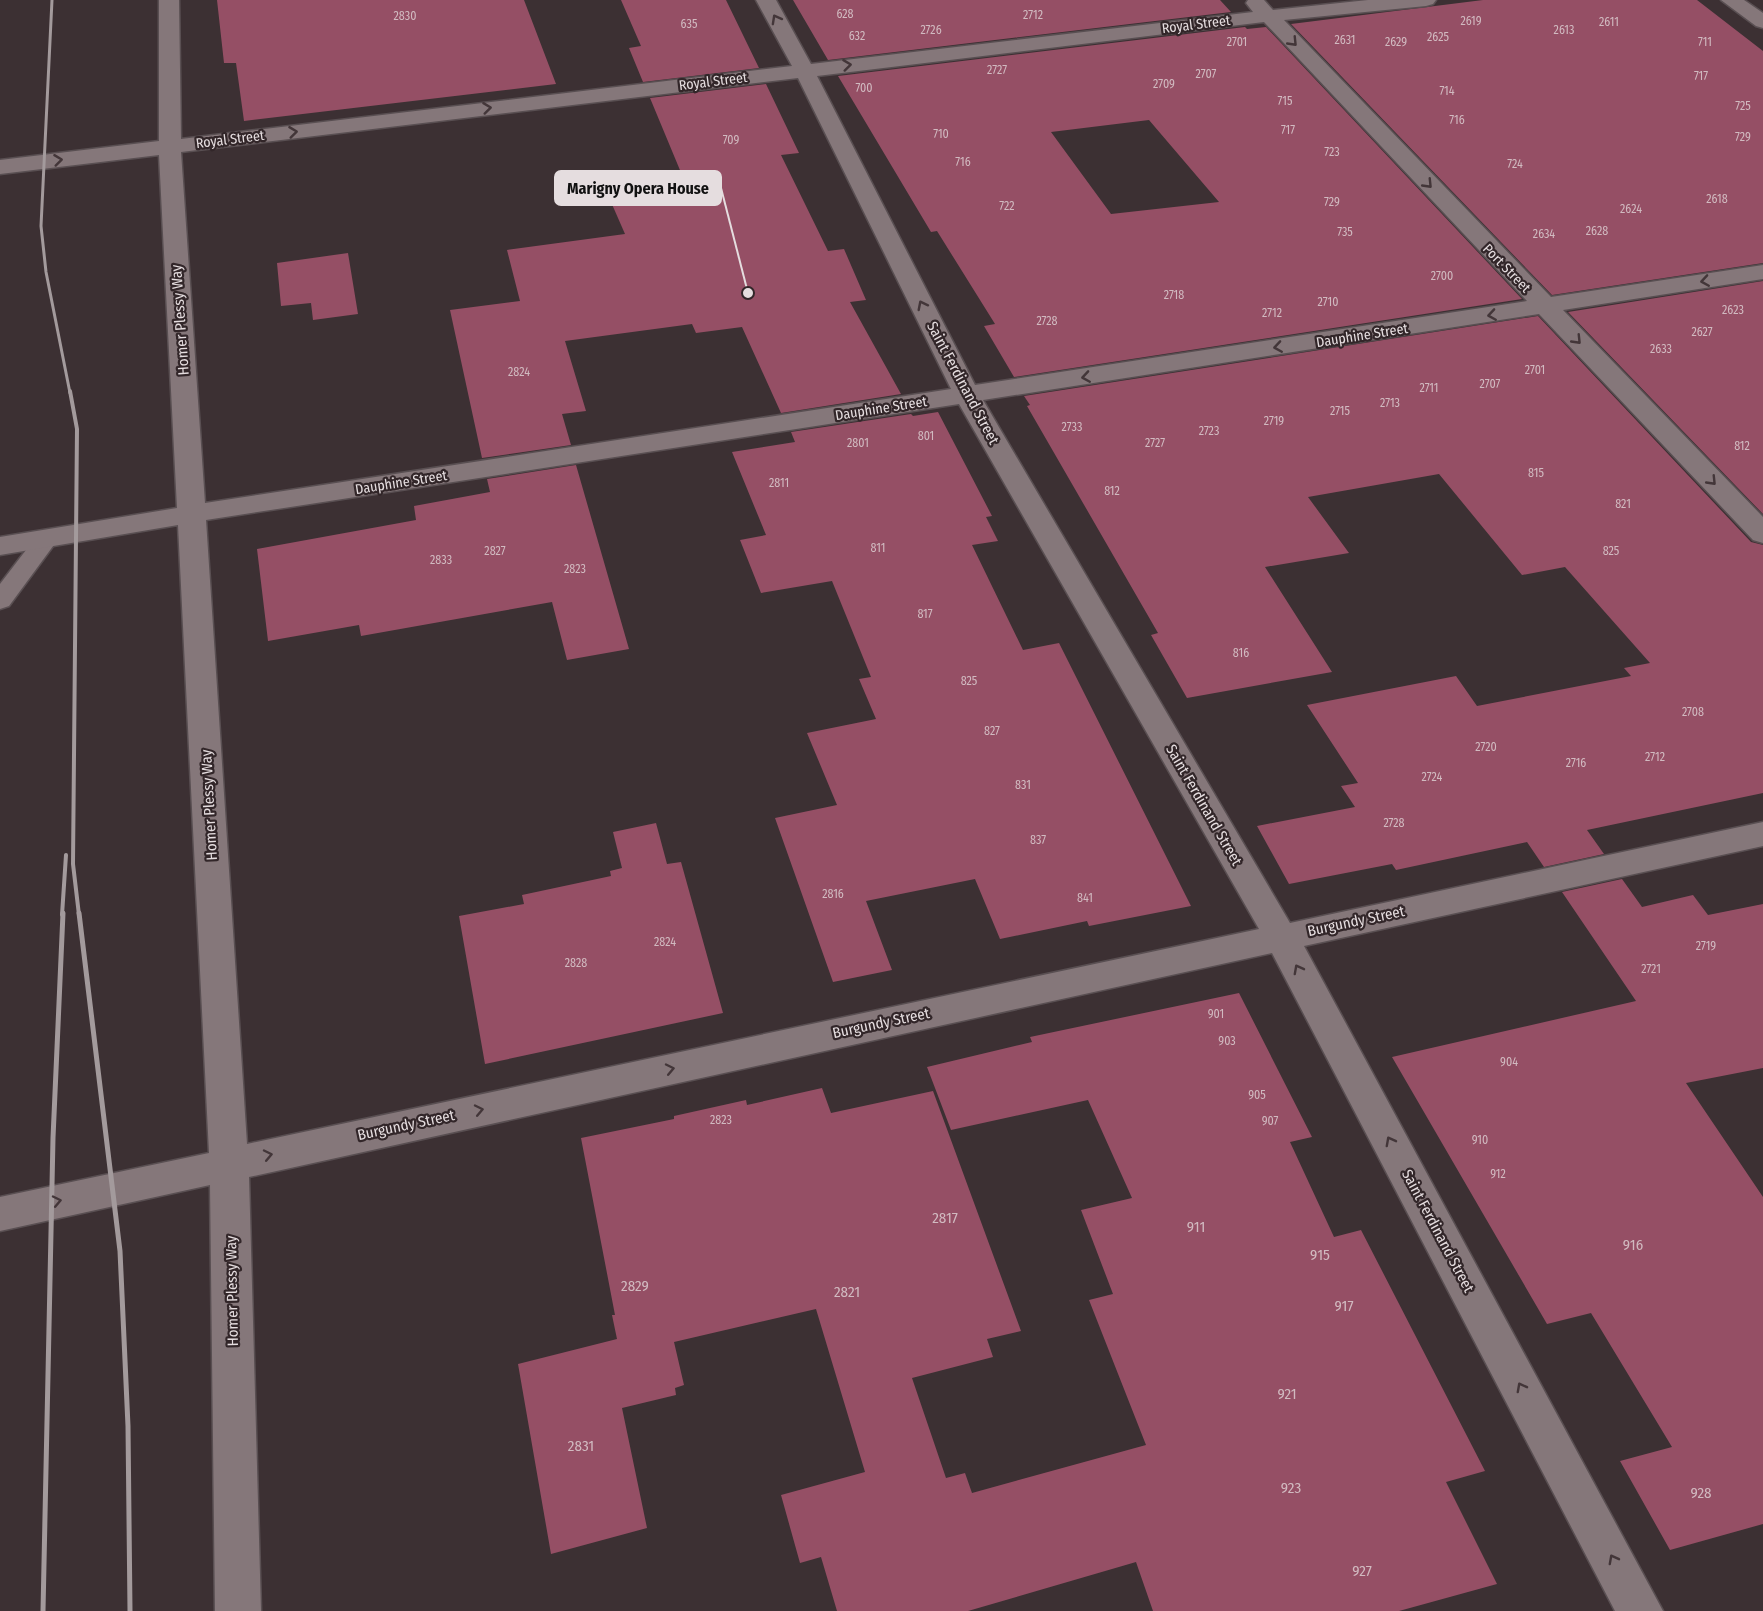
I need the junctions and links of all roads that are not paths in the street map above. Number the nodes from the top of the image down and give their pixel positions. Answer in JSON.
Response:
{"nodes":[{"id":1,"x":169,"y":0,"type":"edge"},
{"id":2,"x":766,"y":0,"type":"edge"},
{"id":3,"x":1426,"y":0,"type":"edge"},
{"id":4,"x":1731,"y":0,"type":"edge"},
{"id":5,"x":1260,"y":8,"type":"edge"},
{"id":6,"x":1763,"y":22,"type":"edge"},
{"id":7,"x":804,"y":70,"type":"junction"},
{"id":8,"x":170,"y":147,"type":"junction"},
{"id":9,"x":0,"y":167,"type":"edge"},
{"id":10,"x":1763,"y":272,"type":"edge"},
{"id":11,"x":1544,"y":307,"type":"junction"},
{"id":12,"x":967,"y":395,"type":"junction"},
{"id":13,"x":192,"y":514,"type":"junction"},
{"id":14,"x":1763,"y":534,"type":"edge"},
{"id":15,"x":47,"y":538,"type":"junction"},
{"id":16,"x":0,"y":546,"type":"edge"},
{"id":17,"x":0,"y":601,"type":"edge"},
{"id":18,"x":1763,"y":834,"type":"edge"},
{"id":19,"x":1281,"y":937,"type":"junction"},
{"id":20,"x":229,"y":1164,"type":"junction"},
{"id":21,"x":0,"y":1214,"type":"edge"},
{"id":22,"x":238,"y":1611,"type":"edge"},
{"id":23,"x":1640,"y":1611,"type":"edge"}],
"edges":[{"from":1,"to":8,"type":"street","name":"Homer Plessy Way"},
{"from":7,"to":2,"type":"street","name":"Saint Ferdinand Street","one_way":true},
{"from":3,"to":5,"type":"street","name":"Royal Street"},
{"from":4,"to":6,"type":"street"},
{"from":7,"to":5,"type":"street","name":"Royal Street","one_way":true},
{"from":5,"to":11,"type":"street","name":"Port Street","one_way":true},
{"from":8,"to":7,"type":"street","name":"Royal Street","one_way":true},
{"from":12,"to":7,"type":"street","name":"Saint Ferdinand Street","one_way":true},
{"from":9,"to":8,"type":"street","name":"Royal Street","one_way":true},
{"from":8,"to":13,"type":"street","name":"Homer Plessy Way"},
{"from":10,"to":11,"type":"street","name":"Dauphine Street","one_way":true},
{"from":11,"to":12,"type":"street","name":"Dauphine Street","one_way":true},
{"from":11,"to":14,"type":"street","name":"Port Street","one_way":true},
{"from":12,"to":13,"type":"street","name":"Dauphine Street"},
{"from":12,"to":19,"type":"street","name":"Saint Ferdinand Street"},
{"from":13,"to":15,"type":"street","name":"Dauphine Street"},
{"from":13,"to":20,"type":"street","name":"Homer Plessy Way"},
{"from":15,"to":16,"type":"street","name":"Dauphine Street"},
{"from":15,"to":17,"type":"lane"},
{"from":18,"to":19,"type":"street","name":"Burgundy Street"},
{"from":20,"to":19,"type":"street","name":"Burgundy Street","one_way":true},
{"from":23,"to":19,"type":"street","name":"Saint Ferdinand Street","one_way":true},
{"from":21,"to":20,"type":"street","name":"Burgundy Street","one_way":true},
{"from":20,"to":22,"type":"street","name":"Homer Plessy Way"}]}
